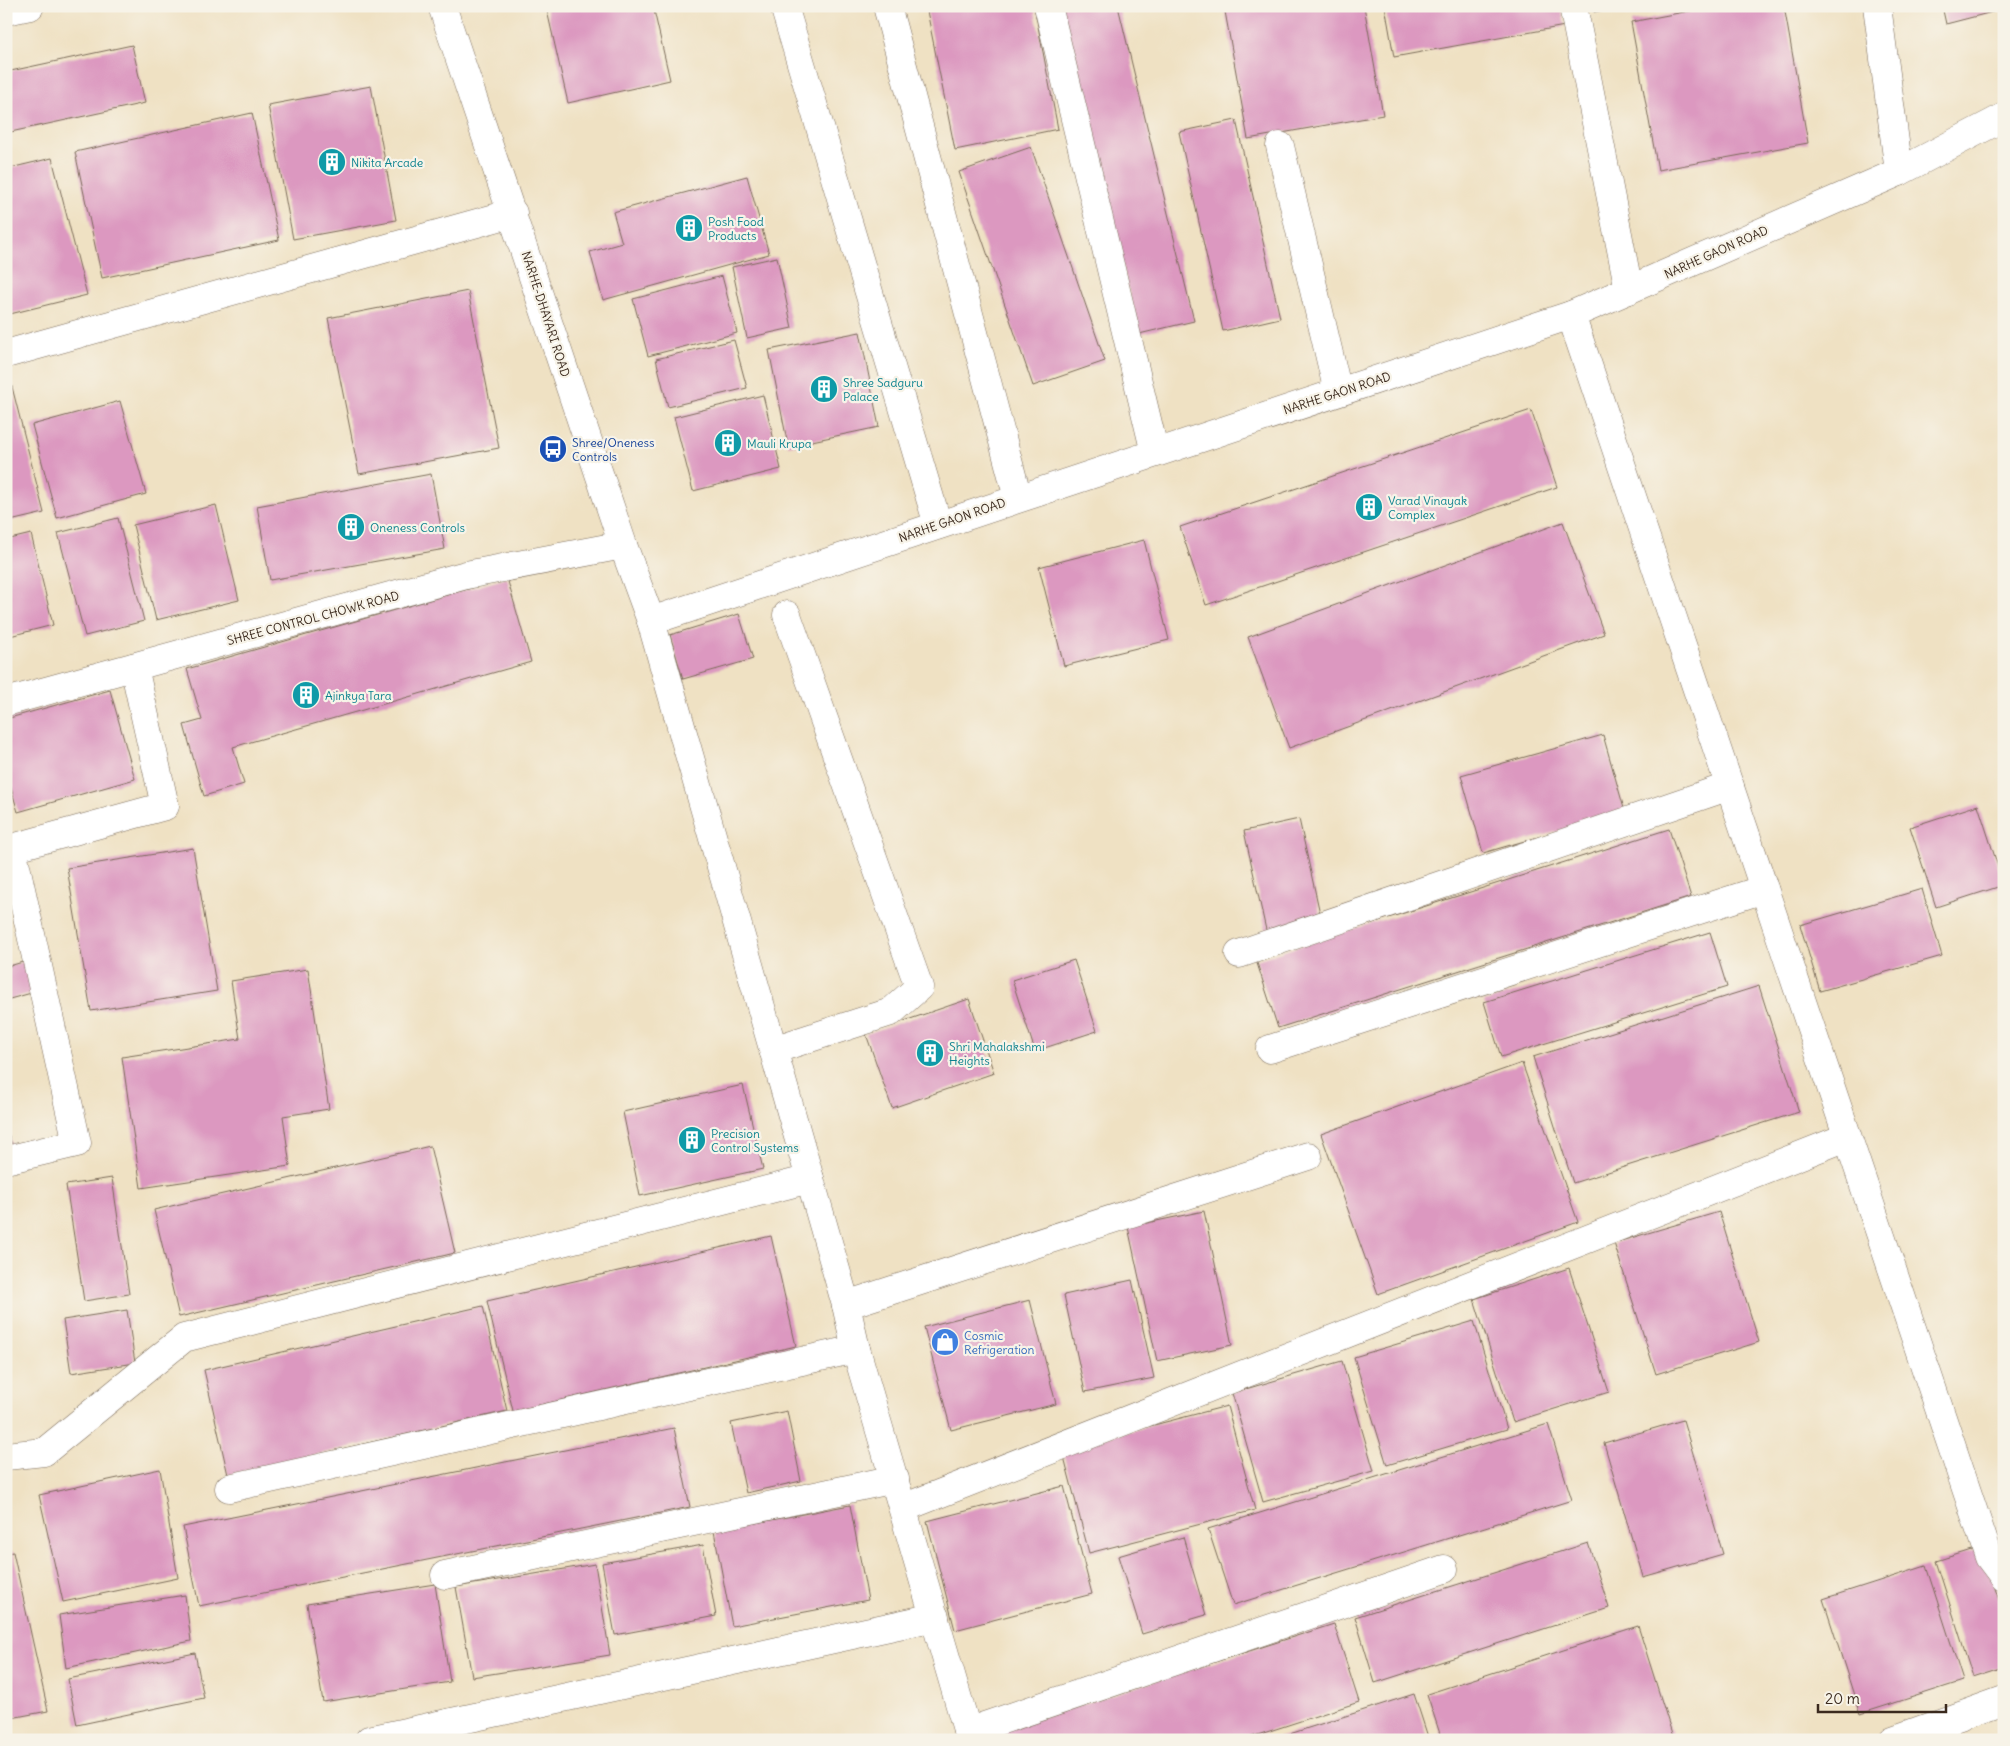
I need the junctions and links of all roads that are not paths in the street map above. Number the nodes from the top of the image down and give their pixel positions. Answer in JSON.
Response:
{"nodes":[{"id":1,"x":30,"y":6,"type":"edge"},
{"id":2,"x":442,"y":6,"type":"edge"},
{"id":3,"x":784,"y":6,"type":"edge"},
{"id":4,"x":887,"y":6,"type":"edge"},
{"id":5,"x":1048,"y":6,"type":"edge"},
{"id":6,"x":1574,"y":6,"type":"edge"},
{"id":7,"x":1877,"y":6,"type":"edge"},
{"id":8,"x":6,"y":10,"type":"edge"},
{"id":9,"x":2004,"y":117,"type":"edge"},
{"id":10,"x":1280,"y":146,"type":"dead end"},
{"id":11,"x":1899,"y":172,"type":"junction"},
{"id":12,"x":513,"y":213,"type":"junction"},
{"id":13,"x":1629,"y":290,"type":"junction"},
{"id":14,"x":1571,"y":315,"type":"junction"},
{"id":15,"x":6,"y":354,"type":"edge"},
{"id":16,"x":1338,"y":392,"type":"junction"},
{"id":17,"x":1155,"y":453,"type":"junction"},
{"id":18,"x":1018,"y":498,"type":"junction"},
{"id":19,"x":938,"y":525,"type":"junction"},
{"id":20,"x":623,"y":545,"type":"junction"},
{"id":21,"x":787,"y":615,"type":"dead end"},
{"id":22,"x":651,"y":621,"type":"junction"},
{"id":23,"x":134,"y":667,"type":"junction"},
{"id":24,"x":6,"y":702,"type":"edge"},
{"id":25,"x":1730,"y":786,"type":"junction"},
{"id":26,"x":1764,"y":889,"type":"junction"},
{"id":27,"x":1239,"y":954,"type":"dead end"},
{"id":28,"x":1270,"y":1049,"type":"dead end"},
{"id":29,"x":774,"y":1050,"type":"junction"},
{"id":30,"x":1847,"y":1137,"type":"junction"},
{"id":31,"x":1308,"y":1156,"type":"dead end"},
{"id":32,"x":6,"y":1160,"type":"edge"},
{"id":33,"x":810,"y":1179,"type":"junction"},
{"id":34,"x":846,"y":1305,"type":"junction"},
{"id":35,"x":856,"y":1349,"type":"junction"},
{"id":36,"x":6,"y":1456,"type":"edge"},
{"id":37,"x":895,"y":1479,"type":"junction"},
{"id":38,"x":229,"y":1488,"type":"dead end"},
{"id":39,"x":903,"y":1508,"type":"junction"},
{"id":40,"x":1444,"y":1569,"type":"dead end"},
{"id":41,"x":445,"y":1575,"type":"dead end"},
{"id":42,"x":2004,"y":1577,"type":"edge"},
{"id":43,"x":935,"y":1617,"type":"junction"},
{"id":44,"x":2004,"y":1700,"type":"edge"},
{"id":45,"x":968,"y":1736,"type":"edge"},
{"id":46,"x":370,"y":1740,"type":"edge"},
{"id":47,"x":1893,"y":1740,"type":"edge"}],
"edges":[{"from":1,"to":8,"type":"street"},
{"from":2,"to":12,"type":"street","name":"NARHE-DHAYARI ROAD"},
{"from":3,"to":19,"type":"street"},
{"from":4,"to":18,"type":"street"},
{"from":5,"to":17,"type":"street"},
{"from":6,"to":13,"type":"street"},
{"from":7,"to":11,"type":"street"},
{"from":9,"to":11,"type":"street","name":"NARHE GAON ROAD"},
{"from":10,"to":16,"type":"street"},
{"from":11,"to":13,"type":"street","name":"NARHE GAON ROAD"},
{"from":12,"to":15,"type":"street"},
{"from":12,"to":20,"type":"street","name":"NARHE-DHAYARI ROAD"},
{"from":13,"to":14,"type":"street","name":"NARHE GAON ROAD"},
{"from":14,"to":16,"type":"street","name":"NARHE GAON ROAD"},
{"from":14,"to":25,"type":"street"},
{"from":16,"to":17,"type":"street","name":"NARHE GAON ROAD"},
{"from":17,"to":18,"type":"street","name":"NARHE GAON ROAD"},
{"from":18,"to":19,"type":"street","name":"NARHE GAON ROAD"},
{"from":19,"to":22,"type":"street","name":"NARHE GAON ROAD"},
{"from":20,"to":22,"type":"street","name":"NARHE-DHAYARI ROAD"},
{"from":20,"to":23,"type":"street","name":"SHREE CONTROL CHOWK ROAD"},
{"from":21,"to":29,"type":"street"},
{"from":22,"to":29,"type":"street","name":"NARHE-DHAYARI ROAD"},
{"from":23,"to":24,"type":"street","name":"SHREE CONTROL CHOWK ROAD"},
{"from":23,"to":32,"type":"street"},
{"from":25,"to":26,"type":"street"},
{"from":25,"to":27,"type":"street"},
{"from":26,"to":28,"type":"street"},
{"from":26,"to":30,"type":"street"},
{"from":29,"to":33,"type":"street","name":"NARHE-DHAYARI ROAD"},
{"from":30,"to":39,"type":"street"},
{"from":30,"to":42,"type":"street"},
{"from":31,"to":34,"type":"street"},
{"from":33,"to":34,"type":"street","name":"NARHE-DHAYARI ROAD"},
{"from":33,"to":36,"type":"street"},
{"from":34,"to":35,"type":"street","name":"NARHE-DHAYARI ROAD"},
{"from":35,"to":37,"type":"street","name":"NARHE-DHAYARI ROAD"},
{"from":35,"to":38,"type":"street"},
{"from":37,"to":39,"type":"street","name":"NARHE-DHAYARI ROAD"},
{"from":37,"to":41,"type":"street"},
{"from":39,"to":43,"type":"street","name":"NARHE-DHAYARI ROAD"},
{"from":40,"to":45,"type":"street"},
{"from":43,"to":45,"type":"street","name":"NARHE-DHAYARI ROAD"},
{"from":43,"to":46,"type":"street"},
{"from":44,"to":47,"type":"street"}]}
